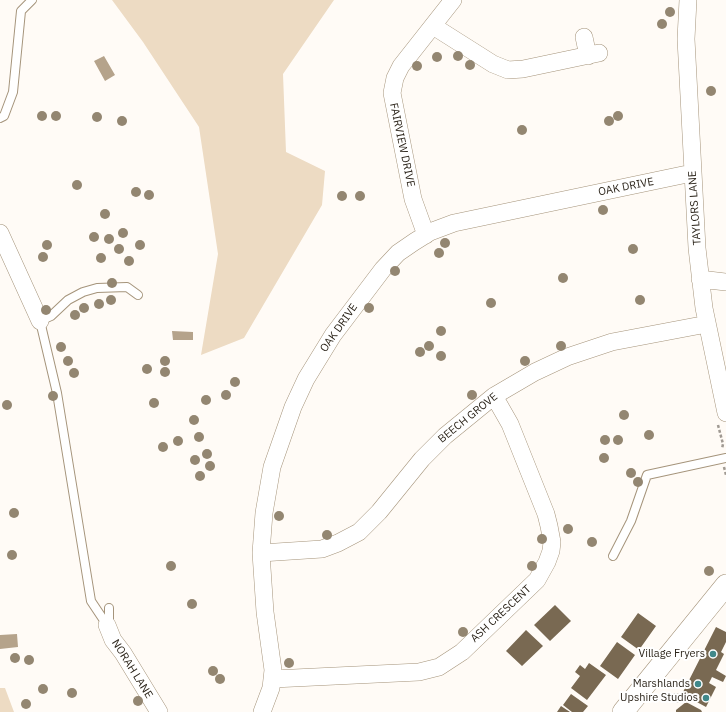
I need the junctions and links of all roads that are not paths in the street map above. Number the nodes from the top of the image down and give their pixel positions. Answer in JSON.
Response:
{"nodes":[{"id":1,"x":32,"y":0,"type":"edge"},
{"id":2,"x":453,"y":0,"type":"edge"},
{"id":3,"x":688,"y":0,"type":"edge"},
{"id":4,"x":433,"y":26,"type":"junction"},
{"id":5,"x":584,"y":37,"type":"dead end"},
{"id":6,"x":0,"y":118,"type":"edge"},
{"id":7,"x":692,"y":173,"type":"junction"},
{"id":8,"x":0,"y":233,"type":"edge"},
{"id":9,"x":426,"y":235,"type":"junction"},
{"id":10,"x":700,"y":279,"type":"junction"},
{"id":11,"x":726,"y":282,"type":"edge"},
{"id":12,"x":138,"y":295,"type":"dead end"},
{"id":13,"x":40,"y":321,"type":"junction"},
{"id":14,"x":707,"y":324,"type":"junction"},
{"id":15,"x":494,"y":396,"type":"junction"},
{"id":16,"x":726,"y":413,"type":"edge"},
{"id":17,"x":726,"y":458,"type":"edge"},
{"id":18,"x":261,"y":554,"type":"junction"},
{"id":19,"x":613,"y":556,"type":"dead end"},
{"id":20,"x":725,"y":588,"type":"edge"},
{"id":21,"x":109,"y":608,"type":"dead end"},
{"id":22,"x":107,"y":626,"type":"junction"},
{"id":23,"x":273,"y":679,"type":"junction"},
{"id":24,"x":159,"y":712,"type":"edge"},
{"id":25,"x":262,"y":712,"type":"edge"},
{"id":26,"x":623,"y":712,"type":"edge"}],
"edges":[{"from":1,"to":6,"type":"lane"},
{"from":2,"to":4,"type":"street","name":"FAIRVIEW DRIVE"},
{"from":3,"to":7,"type":"street","name":"TAYLORS LANE"},
{"from":4,"to":5,"type":"street"},
{"from":4,"to":9,"type":"street","name":"FAIRVIEW DRIVE"},
{"from":7,"to":9,"type":"street","name":"OAK DRIVE"},
{"from":7,"to":10,"type":"street","name":"TAYLORS LANE"},
{"from":8,"to":13,"type":"street"},
{"from":9,"to":18,"type":"street","name":"OAK DRIVE"},
{"from":10,"to":11,"type":"street"},
{"from":10,"to":14,"type":"street","name":"TAYLORS LANE"},
{"from":12,"to":13,"type":"lane"},
{"from":13,"to":22,"type":"lane"},
{"from":14,"to":15,"type":"street","name":"BEECH GROVE"},
{"from":14,"to":16,"type":"street","name":"TAYLORS LANE"},
{"from":15,"to":18,"type":"street","name":"BEECH GROVE"},
{"from":15,"to":23,"type":"street","name":"ASH CRESCENT"},
{"from":17,"to":19,"type":"lane"},
{"from":18,"to":23,"type":"street","name":"OAK DRIVE"},
{"from":20,"to":26,"type":"street"},
{"from":21,"to":22,"type":"lane"},
{"from":22,"to":24,"type":"street","name":"NORAH LANE"},
{"from":23,"to":25,"type":"street","name":"OAK DRIVE"}]}
